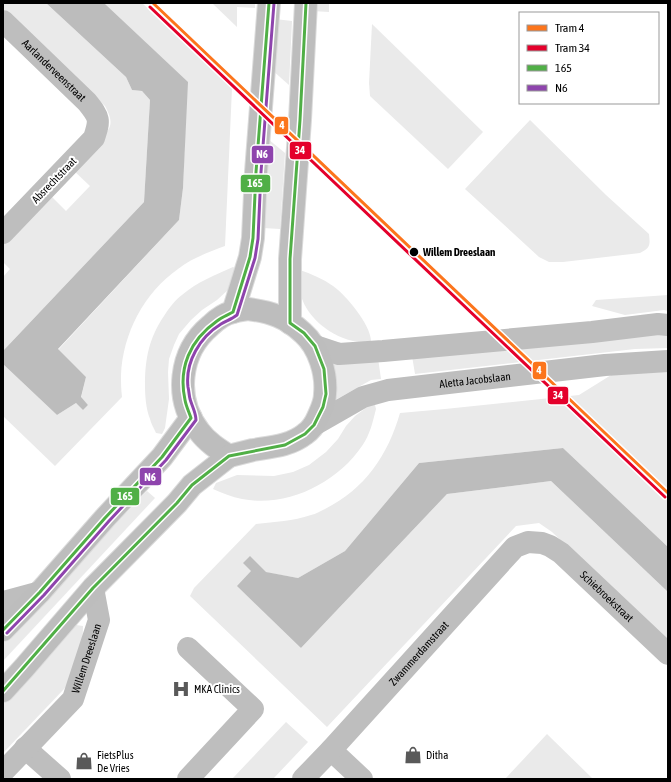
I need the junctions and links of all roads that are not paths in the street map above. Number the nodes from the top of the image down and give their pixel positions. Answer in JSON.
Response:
{"nodes":[{"id":1,"x":269,"y":3,"type":"edge"},
{"id":2,"x":306,"y":3,"type":"edge"},
{"id":3,"x":3,"y":22,"type":"edge"},
{"id":4,"x":99,"y":124,"type":"joint"},
{"id":5,"x":3,"y":233,"type":"edge"},
{"id":6,"x":234,"y":312,"type":"junction"},
{"id":7,"x":290,"y":323,"type":"junction"},
{"id":8,"x":668,"y":324,"type":"edge"},
{"id":9,"x":314,"y":346,"type":"junction"},
{"id":10,"x":668,"y":361,"type":"edge"},
{"id":11,"x":191,"y":418,"type":"junction"},
{"id":12,"x":314,"y":425,"type":"junction"},
{"id":13,"x":229,"y":456,"type":"junction"},
{"id":14,"x":542,"y":543,"type":"joint"},
{"id":15,"x":93,"y":588,"type":"junction"},
{"id":16,"x":40,"y":592,"type":"junction"},
{"id":17,"x":3,"y":602,"type":"edge"},
{"id":18,"x":3,"y":630,"type":"edge"},
{"id":19,"x":188,"y":648,"type":"dead end"},
{"id":20,"x":668,"y":654,"type":"edge"},
{"id":21,"x":3,"y":691,"type":"edge"},
{"id":22,"x":25,"y":748,"type":"junction"},
{"id":23,"x":331,"y":750,"type":"junction"},
{"id":24,"x":3,"y":772,"type":"edge"},
{"id":25,"x":60,"y":779,"type":"edge"},
{"id":26,"x":188,"y":779,"type":"edge"},
{"id":27,"x":303,"y":779,"type":"edge"},
{"id":28,"x":362,"y":779,"type":"edge"}],
"edges":[{"from":1,"to":6,"type":"main road"},
{"from":2,"to":7,"type":"main road"},
{"from":3,"to":4,"type":"street","name":"Aarlanderveenstraat"},
{"from":4,"to":5,"type":"street","name":"Absrechtstraat"},
{"from":6,"to":7,"type":"main road"},
{"from":6,"to":11,"type":"main road"},
{"from":7,"to":9,"type":"main road"},
{"from":8,"to":9,"type":"street"},
{"from":9,"to":12,"type":"main road"},
{"from":10,"to":12,"type":"street","name":"Aletta Jacobslaan"},
{"from":11,"to":13,"type":"main road"},
{"from":11,"to":16,"type":"main road"},
{"from":12,"to":13,"type":"main road"},
{"from":13,"to":15,"type":"main road"},
{"from":14,"to":20,"type":"street","name":"Schiebroekstraat"},
{"from":14,"to":23,"type":"street","name":"Zwammerdamstraat"},
{"from":15,"to":21,"type":"main road"},
{"from":15,"to":22,"type":"street","name":"Willem Dreeslaan"},
{"from":16,"to":17,"type":"street"},
{"from":16,"to":18,"type":"main road"},
{"from":19,"to":26,"type":"street"},
{"from":22,"to":24,"type":"street","name":"Willem Dreeslaan"},
{"from":22,"to":25,"type":"street"},
{"from":23,"to":27,"type":"street","name":"Zwammerdamstraat"},
{"from":23,"to":28,"type":"street"}]}
